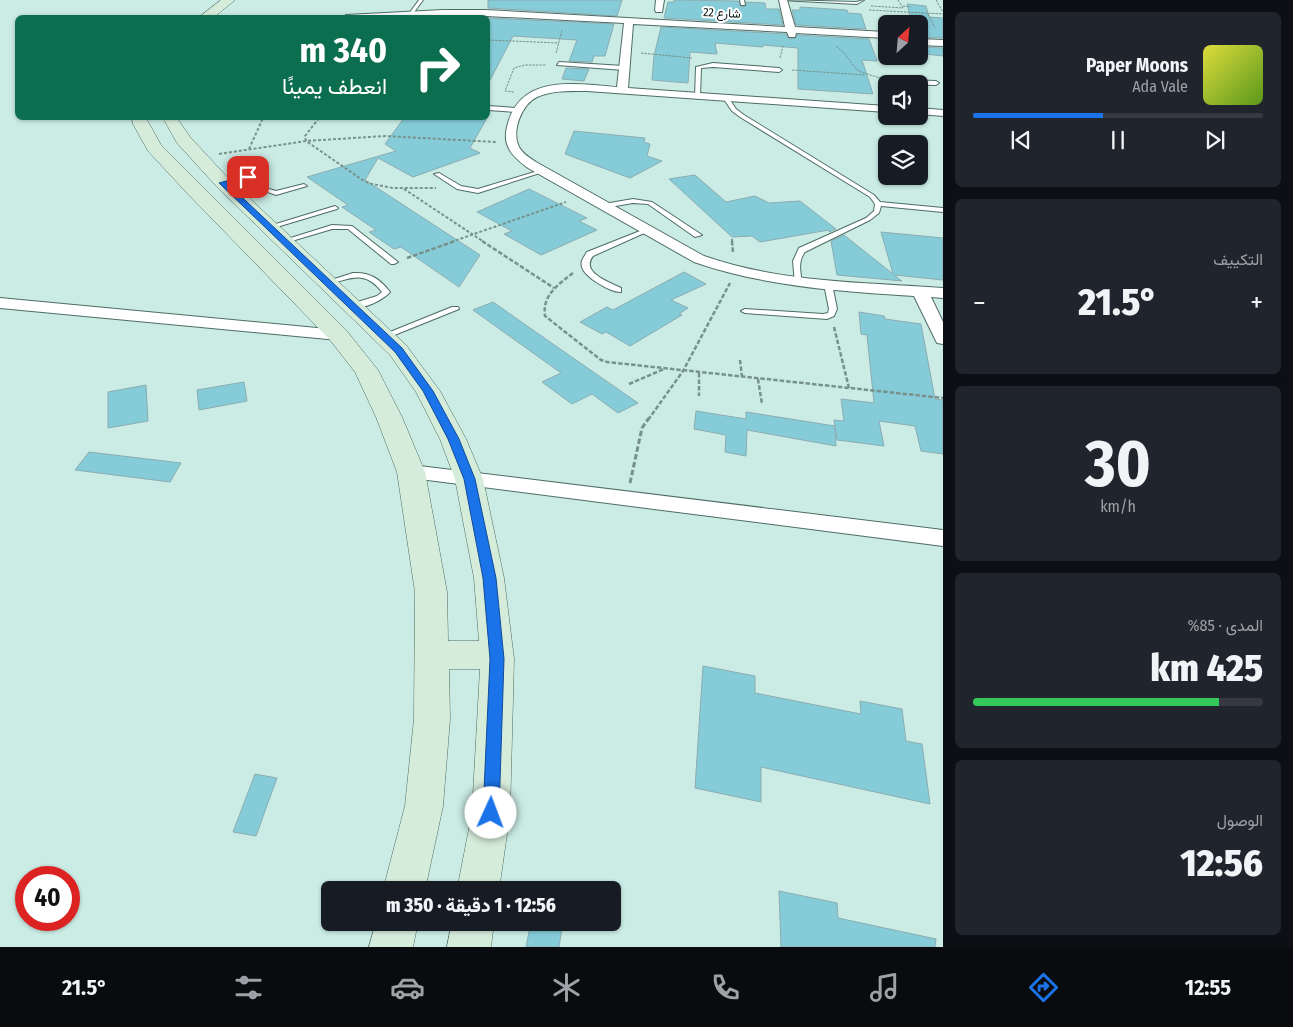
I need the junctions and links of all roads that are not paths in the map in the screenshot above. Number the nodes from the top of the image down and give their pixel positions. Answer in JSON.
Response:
{"nodes":[{"id":1,"x":229,"y":0,"type":"edge"},
{"id":2,"x":421,"y":0,"type":"edge"},
{"id":3,"x":783,"y":0,"type":"edge"},
{"id":4,"x":862,"y":0,"type":"edge"},
{"id":5,"x":410,"y":14,"type":"junction"},
{"id":6,"x":208,"y":15,"type":"edge"},
{"id":7,"x":394,"y":15,"type":"edge"},
{"id":8,"x":490,"y":18,"type":"edge"},
{"id":9,"x":629,"y":24,"type":"junction"},
{"id":10,"x":788,"y":33,"type":"junction"},
{"id":11,"x":878,"y":34,"type":"edge"},
{"id":12,"x":928,"y":37,"type":"edge"},
{"id":13,"x":942,"y":39,"type":"edge"},
{"id":14,"x":878,"y":40,"type":"edge"},
{"id":15,"x":928,"y":41,"type":"edge"},
{"id":16,"x":559,"y":64,"type":"road end"},
{"id":17,"x":624,"y":68,"type":"junction"},
{"id":18,"x":779,"y":70,"type":"road end"},
{"id":19,"x":928,"y":83,"type":"edge"},
{"id":20,"x":936,"y":83,"type":"dead end"},
{"id":21,"x":622,"y":90,"type":"junction"},
{"id":22,"x":697,"y":96,"type":"junction"},
{"id":23,"x":726,"y":98,"type":"junction"},
{"id":24,"x":490,"y":108,"type":"edge"},
{"id":25,"x":878,"y":108,"type":"edge"},
{"id":26,"x":518,"y":110,"type":"junction"},
{"id":27,"x":928,"y":112,"type":"edge"},
{"id":28,"x":943,"y":113,"type":"edge"},
{"id":29,"x":140,"y":120,"type":"edge"},
{"id":30,"x":171,"y":120,"type":"edge"},
{"id":31,"x":544,"y":172,"type":"junction"},
{"id":32,"x":437,"y":174,"type":"dead end"},
{"id":33,"x":223,"y":183,"type":"junction"},
{"id":34,"x":304,"y":186,"type":"dead end"},
{"id":35,"x":878,"y":204,"type":"junction"},
{"id":36,"x":604,"y":206,"type":"junction"},
{"id":37,"x":335,"y":208,"type":"dead end"},
{"id":38,"x":943,"y":210,"type":"edge"},
{"id":39,"x":647,"y":230,"type":"junction"},
{"id":40,"x":278,"y":234,"type":"junction"},
{"id":41,"x":698,"y":235,"type":"dead end"},
{"id":42,"x":394,"y":262,"type":"road end"},
{"id":43,"x":798,"y":282,"type":"junction"},
{"id":44,"x":828,"y":284,"type":"junction"},
{"id":45,"x":618,"y":290,"type":"dead end"},
{"id":46,"x":920,"y":291,"type":"junction"},
{"id":47,"x":943,"y":294,"type":"edge"},
{"id":48,"x":0,"y":303,"type":"edge"},
{"id":49,"x":456,"y":309,"type":"dead end"},
{"id":50,"x":744,"y":311,"type":"dead end"},
{"id":51,"x":338,"y":335,"type":"junction"},
{"id":52,"x":384,"y":336,"type":"junction"},
{"id":53,"x":943,"y":339,"type":"edge"},
{"id":54,"x":410,"y":472,"type":"junction"},
{"id":55,"x":469,"y":479,"type":"junction"},
{"id":56,"x":943,"y":538,"type":"edge"},
{"id":57,"x":431,"y":655,"type":"junction"},
{"id":58,"x":496,"y":655,"type":"junction"},
{"id":59,"x":406,"y":881,"type":"edge"},
{"id":60,"x":480,"y":881,"type":"edge"},
{"id":61,"x":395,"y":931,"type":"edge"},
{"id":62,"x":472,"y":931,"type":"edge"},
{"id":63,"x":391,"y":947,"type":"edge"},
{"id":64,"x":469,"y":947,"type":"edge"}],
"edges":[{"from":1,"to":6,"type":"street"},
{"from":2,"to":5,"type":"lane"},
{"from":3,"to":4,"type":"lane"},
{"from":3,"to":10,"type":"street"},
{"from":5,"to":7,"type":"street","name":"شارع 22"},
{"from":5,"to":9,"type":"street","name":"شارع 22"},
{"from":8,"to":9,"type":"street","name":"شارع 22"},
{"from":9,"to":10,"type":"street","name":"شارع 22"},
{"from":9,"to":17,"type":"street"},
{"from":10,"to":11,"type":"street","name":"شارع 22"},
{"from":10,"to":14,"type":"street","name":"شارع 22"},
{"from":12,"to":13,"type":"street"},
{"from":13,"to":15,"type":"street"},
{"from":16,"to":17,"type":"lane"},
{"from":17,"to":21,"type":"street"},
{"from":18,"to":22,"type":"lane"},
{"from":19,"to":20,"type":"lane"},
{"from":21,"to":22,"type":"street"},
{"from":21,"to":26,"type":"street"},
{"from":22,"to":23,"type":"street"},
{"from":23,"to":25,"type":"street"},
{"from":23,"to":35,"type":"lane"},
{"from":24,"to":26,"type":"lane"},
{"from":26,"to":31,"type":"street"},
{"from":27,"to":28,"type":"street"},
{"from":29,"to":51,"type":"street"},
{"from":30,"to":33,"type":"street"},
{"from":31,"to":32,"type":"lane"},
{"from":31,"to":36,"type":"street"},
{"from":33,"to":34,"type":"lane"},
{"from":33,"to":40,"type":"street"},
{"from":35,"to":38,"type":"lane"},
{"from":35,"to":43,"type":"lane"},
{"from":36,"to":39,"type":"street"},
{"from":36,"to":41,"type":"lane"},
{"from":37,"to":40,"type":"lane"},
{"from":39,"to":43,"type":"street"},
{"from":39,"to":45,"type":"lane"},
{"from":40,"to":42,"type":"lane"},
{"from":40,"to":52,"type":"street"},
{"from":43,"to":44,"type":"street"},
{"from":44,"to":46,"type":"street"},
{"from":44,"to":50,"type":"lane"},
{"from":46,"to":47,"type":"street"},
{"from":46,"to":53,"type":"street"},
{"from":48,"to":51,"type":"street"},
{"from":49,"to":52,"type":"lane"},
{"from":51,"to":54,"type":"street"},
{"from":52,"to":55,"type":"street"},
{"from":54,"to":55,"type":"street"},
{"from":54,"to":57,"type":"street"},
{"from":55,"to":56,"type":"street"},
{"from":55,"to":58,"type":"street"},
{"from":57,"to":58,"type":"street"},
{"from":57,"to":59,"type":"street"},
{"from":58,"to":60,"type":"street"},
{"from":61,"to":63,"type":"street"},
{"from":62,"to":64,"type":"street"}]}
